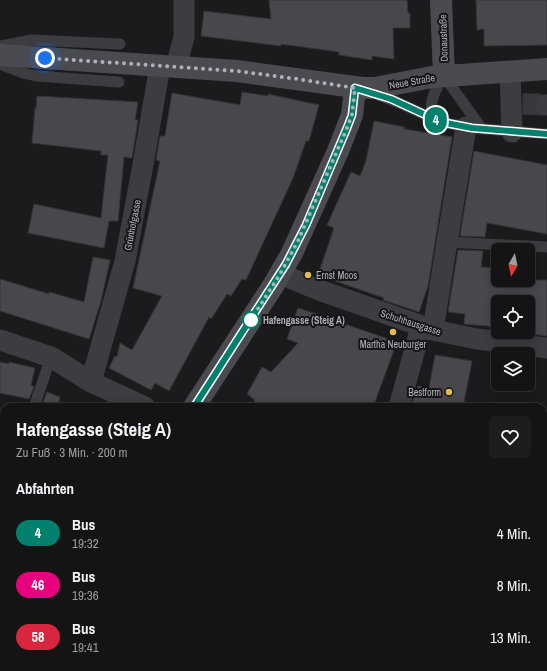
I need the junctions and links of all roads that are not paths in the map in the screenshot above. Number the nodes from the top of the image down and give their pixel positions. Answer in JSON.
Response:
{"nodes":[{"id":1,"x":184,"y":0,"type":"edge"},
{"id":2,"x":440,"y":0,"type":"edge"},
{"id":3,"x":120,"y":44,"type":"dead end"},
{"id":4,"x":0,"y":46,"type":"edge"},
{"id":5,"x":0,"y":55,"type":"edge"},
{"id":6,"x":0,"y":64,"type":"edge"},
{"id":7,"x":168,"y":66,"type":"junction"},
{"id":8,"x":547,"y":69,"type":"edge"},
{"id":9,"x":510,"y":72,"type":"junction"},
{"id":10,"x":444,"y":76,"type":"junction"},
{"id":11,"x":119,"y":82,"type":"dead end"},
{"id":12,"x":355,"y":88,"type":"junction"},
{"id":13,"x":441,"y":122,"type":"junction"},
{"id":14,"x":474,"y":128,"type":"junction"},
{"id":15,"x":512,"y":132,"type":"junction"},
{"id":16,"x":547,"y":134,"type":"edge"},
{"id":17,"x":447,"y":242,"type":"junction"},
{"id":18,"x":547,"y":247,"type":"edge"},
{"id":19,"x":280,"y":274,"type":"junction"},
{"id":20,"x":427,"y":329,"type":"junction"},
{"id":21,"x":0,"y":340,"type":"edge"},
{"id":22,"x":547,"y":348,"type":"edge"},
{"id":23,"x":51,"y":357,"type":"junction"},
{"id":24,"x":91,"y":382,"type":"junction"},
{"id":25,"x":35,"y":403,"type":"edge"},
{"id":26,"x":136,"y":403,"type":"edge"},
{"id":27,"x":197,"y":403,"type":"edge"},
{"id":28,"x":400,"y":403,"type":"edge"}],
"edges":[{"from":1,"to":7,"type":"street","name":"Grünhofgasse"},
{"from":2,"to":10,"type":"street","name":"Donaustraße"},
{"from":3,"to":4,"type":"lane"},
{"from":5,"to":7,"type":"street","name":"Neue Straße"},
{"from":6,"to":11,"type":"lane"},
{"from":7,"to":12,"type":"street","name":"Neue Straße"},
{"from":7,"to":24,"type":"street","name":"Grünhofgasse"},
{"from":8,"to":9,"type":"street","name":"Neue Straße"},
{"from":9,"to":10,"type":"street","name":"Neue Straße"},
{"from":9,"to":15,"type":"street"},
{"from":10,"to":12,"type":"street","name":"Neue Straße"},
{"from":10,"to":13,"type":"lane","name":"Neue Straße"},
{"from":10,"to":14,"type":"lane","name":"Neue Straße"},
{"from":12,"to":13,"type":"lane","name":"Neue Straße"},
{"from":12,"to":19,"type":"street"},
{"from":13,"to":14,"type":"lane","name":"Neue Straße"},
{"from":14,"to":15,"type":"lane"},
{"from":14,"to":17,"type":"street"},
{"from":15,"to":16,"type":"lane"},
{"from":17,"to":18,"type":"lane"},
{"from":17,"to":20,"type":"street"},
{"from":19,"to":20,"type":"street","name":"Schuhhausgasse"},
{"from":19,"to":27,"type":"street"},
{"from":20,"to":22,"type":"street","name":"Schuhhausgasse"},
{"from":20,"to":28,"type":"street"},
{"from":21,"to":23,"type":"street"},
{"from":23,"to":24,"type":"street"},
{"from":23,"to":25,"type":"lane"},
{"from":24,"to":26,"type":"street"}]}
